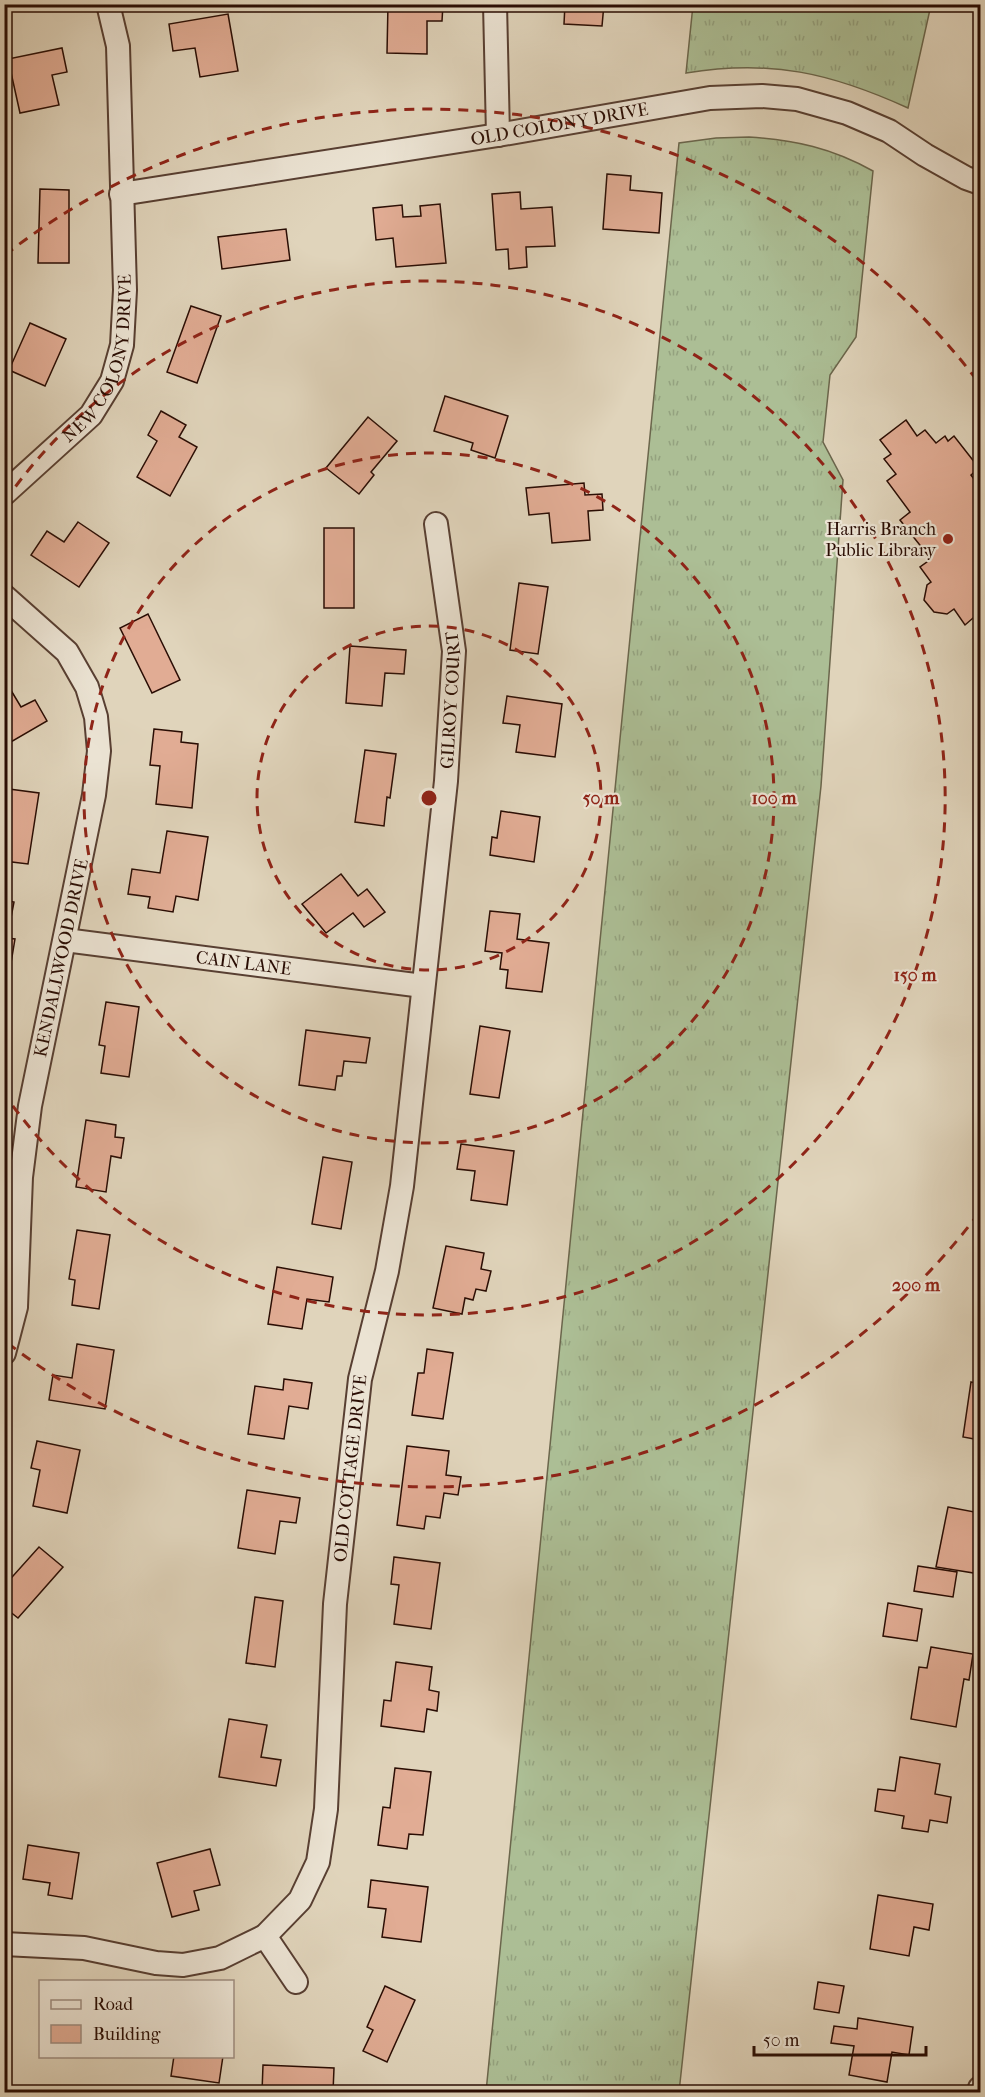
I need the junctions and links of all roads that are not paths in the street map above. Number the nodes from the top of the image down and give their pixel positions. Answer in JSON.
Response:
{"nodes":[{"id":1,"x":108,"y":4,"type":"edge"},
{"id":2,"x":495,"y":4,"type":"edge"},
{"id":3,"x":498,"y":135,"type":"junction"},
{"id":4,"x":981,"y":183,"type":"edge"},
{"id":5,"x":121,"y":194,"type":"junction"},
{"id":6,"x":4,"y":494,"type":"edge"},
{"id":7,"x":436,"y":524,"type":"dead end"},
{"id":8,"x":4,"y":596,"type":"edge"},
{"id":9,"x":65,"y":940,"type":"junction"},
{"id":10,"x":423,"y":986,"type":"junction"},
{"id":11,"x":4,"y":1353,"type":"edge"},
{"id":12,"x":265,"y":1936,"type":"junction"},
{"id":13,"x":4,"y":1944,"type":"edge"},
{"id":14,"x":297,"y":1982,"type":"dead end"}],
"edges":[{"from":1,"to":5,"type":"street","name":"NEW COLONY DRIVE"},
{"from":2,"to":3,"type":"street"},
{"from":3,"to":4,"type":"street","name":"OLD COLONY DRIVE"},
{"from":3,"to":5,"type":"street","name":"OLD COLONY DRIVE"},
{"from":5,"to":6,"type":"street","name":"NEW COLONY DRIVE"},
{"from":7,"to":10,"type":"street","name":"GILROY COURT"},
{"from":8,"to":9,"type":"street","name":"KENDALLWOOD DRIVE"},
{"from":9,"to":10,"type":"street","name":"CAIN LANE"},
{"from":9,"to":11,"type":"street","name":"KENDALLWOOD DRIVE"},
{"from":10,"to":12,"type":"street","name":"OLD COTTAGE DRIVE"},
{"from":12,"to":13,"type":"street","name":"OLD COTTAGE DRIVE"},
{"from":12,"to":14,"type":"street"}]}
